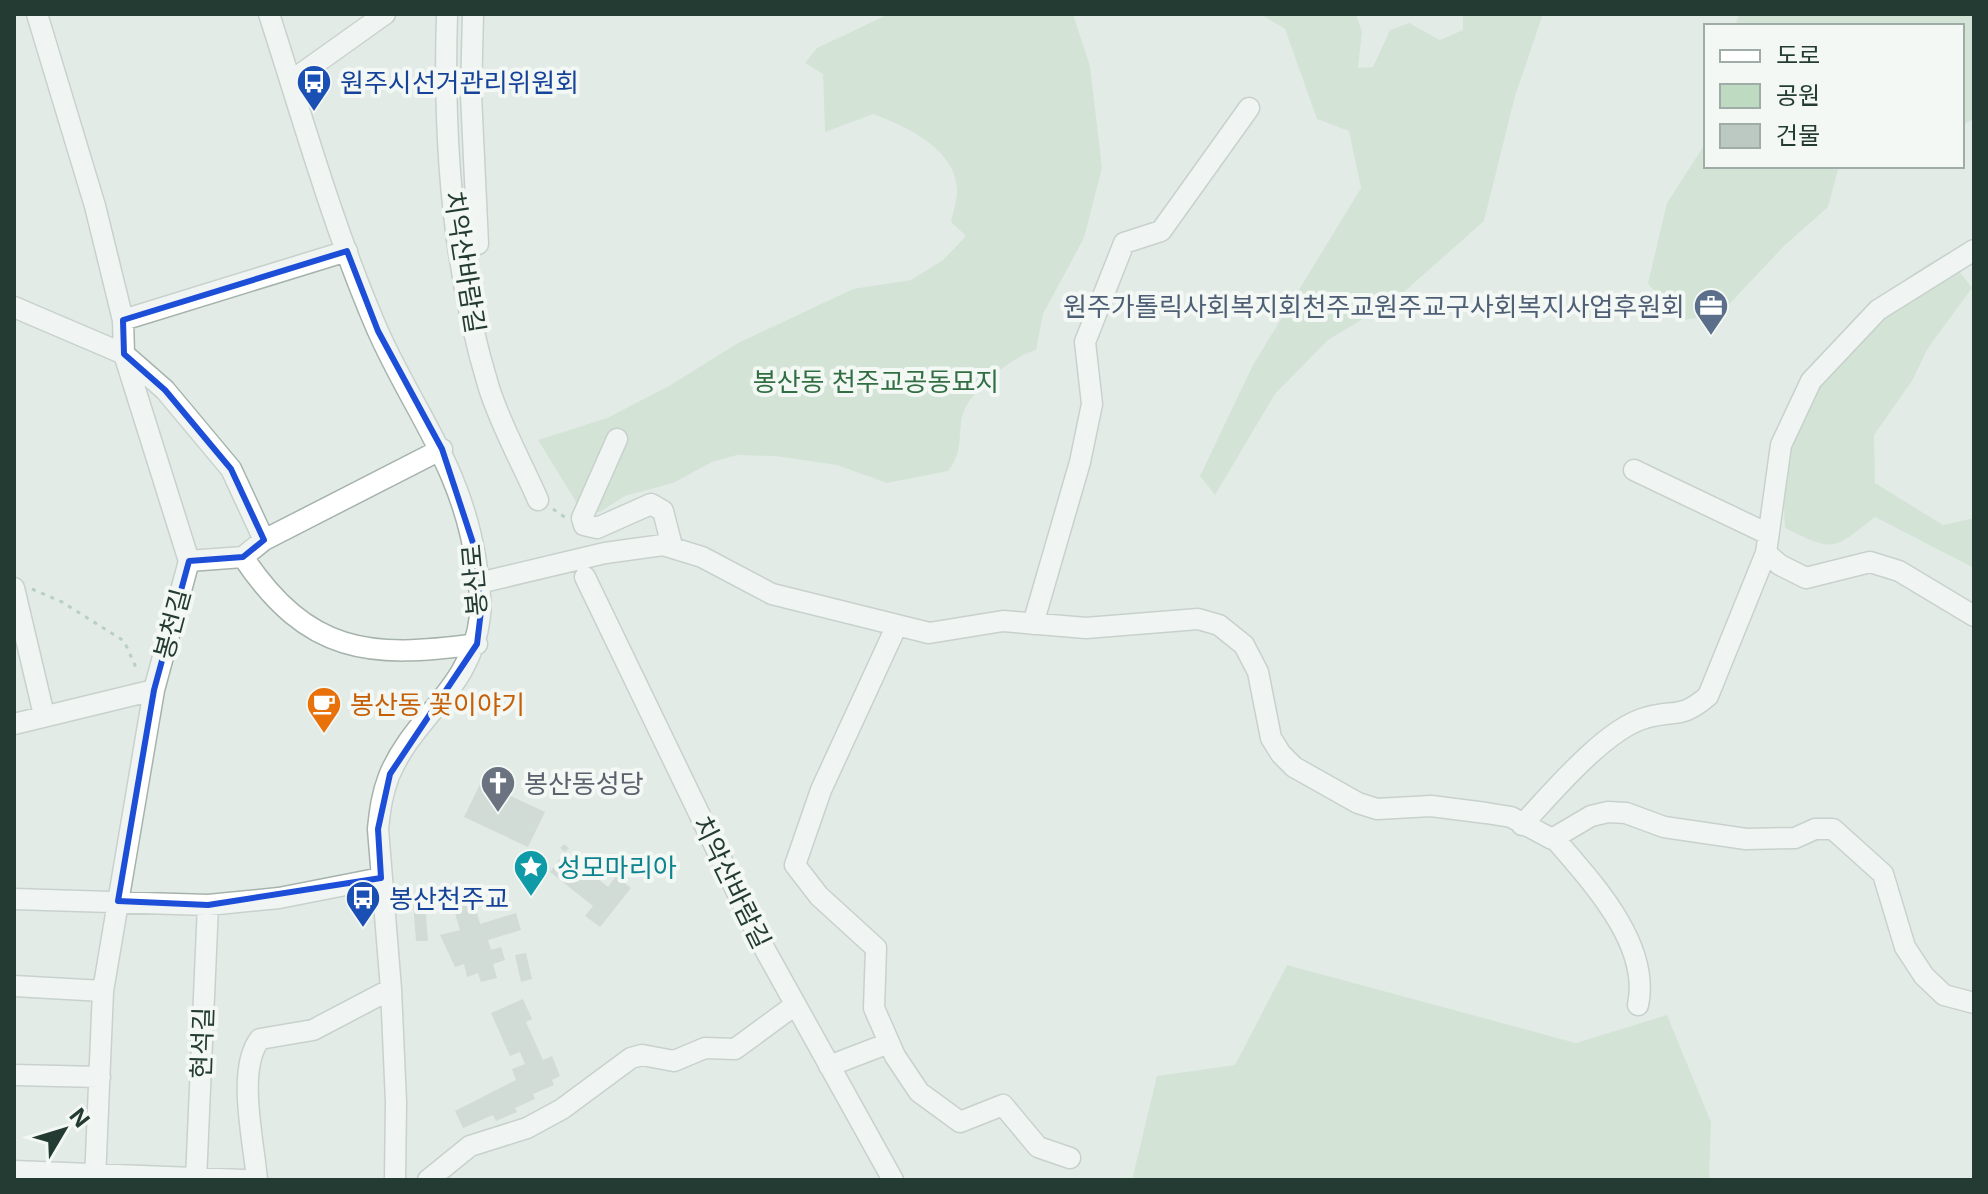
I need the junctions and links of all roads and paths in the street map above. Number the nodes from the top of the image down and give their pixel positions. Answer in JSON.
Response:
{"nodes":[{"id":1,"x":37,"y":14,"type":"edge"},
{"id":2,"x":269,"y":14,"type":"edge"},
{"id":3,"x":385,"y":14,"type":"edge"},
{"id":4,"x":447,"y":14,"type":"edge"},
{"id":5,"x":473,"y":14,"type":"edge"},
{"id":6,"x":291,"y":81,"type":"junction"},
{"id":7,"x":1249,"y":108,"type":"dead end"},
{"id":8,"x":478,"y":244,"type":"dead end"},
{"id":9,"x":1974,"y":250,"type":"edge"},
{"id":10,"x":347,"y":251,"type":"junction"},
{"id":11,"x":14,"y":307,"type":"edge"},
{"id":12,"x":123,"y":320,"type":"junction"},
{"id":13,"x":124,"y":354,"type":"junction"},
{"id":14,"x":617,"y":439,"type":"dead end"},
{"id":15,"x":442,"y":449,"type":"junction"},
{"id":16,"x":1634,"y":470,"type":"dead end"},
{"id":17,"x":538,"y":500,"type":"joint"},
{"id":18,"x":584,"y":525,"type":"junction"},
{"id":19,"x":264,"y":540,"type":"junction"},
{"id":20,"x":1767,"y":543,"type":"junction"},
{"id":21,"x":672,"y":546,"type":"junction"},
{"id":22,"x":243,"y":557,"type":"junction"},
{"id":23,"x":189,"y":561,"type":"junction"},
{"id":24,"x":585,"y":577,"type":"dead end"},
{"id":25,"x":479,"y":583,"type":"junction"},
{"id":26,"x":20,"y":587,"type":"edge"},
{"id":27,"x":1974,"y":616,"type":"edge"},
{"id":28,"x":1033,"y":624,"type":"junction"},
{"id":29,"x":897,"y":625,"type":"junction"},
{"id":30,"x":477,"y":644,"type":"junction"},
{"id":31,"x":154,"y":690,"type":"junction"},
{"id":32,"x":44,"y":715,"type":"junction"},
{"id":33,"x":14,"y":724,"type":"edge"},
{"id":34,"x":1522,"y":825,"type":"junction"},
{"id":35,"x":1554,"y":838,"type":"junction"},
{"id":36,"x":381,"y":878,"type":"junction"},
{"id":37,"x":14,"y":899,"type":"edge"},
{"id":38,"x":118,"y":901,"type":"junction"},
{"id":39,"x":208,"y":905,"type":"junction"},
{"id":40,"x":14,"y":986,"type":"edge"},
{"id":41,"x":391,"y":989,"type":"junction"},
{"id":42,"x":103,"y":991,"type":"junction"},
{"id":43,"x":1974,"y":1003,"type":"edge"},
{"id":44,"x":795,"y":1005,"type":"junction"},
{"id":45,"x":1638,"y":1005,"type":"dead end"},
{"id":46,"x":889,"y":1043,"type":"junction"},
{"id":47,"x":829,"y":1066,"type":"junction"},
{"id":48,"x":14,"y":1075,"type":"edge"},
{"id":49,"x":100,"y":1077,"type":"junction"},
{"id":50,"x":1070,"y":1158,"type":"dead end"},
{"id":51,"x":14,"y":1171,"type":"edge"},
{"id":52,"x":95,"y":1177,"type":"edge"},
{"id":53,"x":196,"y":1179,"type":"edge"},
{"id":54,"x":244,"y":1180,"type":"edge"},
{"id":55,"x":257,"y":1180,"type":"edge"},
{"id":56,"x":395,"y":1180,"type":"edge"},
{"id":57,"x":428,"y":1180,"type":"edge"},
{"id":58,"x":893,"y":1180,"type":"edge"}],
"edges":[{"from":1,"to":12,"type":"street","name":"봉천길"},
{"from":2,"to":6,"type":"street","name":"봉산로"},
{"from":3,"to":6,"type":"street"},
{"from":4,"to":17,"type":"street","name":"치악산바람길"},
{"from":5,"to":8,"type":"street"},
{"from":6,"to":10,"type":"street","name":"봉산로"},
{"from":7,"to":28,"type":"street"},
{"from":9,"to":20,"type":"street"},
{"from":10,"to":12,"type":"street"},
{"from":10,"to":15,"type":"street","name":"봉산로"},
{"from":11,"to":13,"type":"street"},
{"from":12,"to":13,"type":"street","name":"봉천길"},
{"from":13,"to":19,"type":"street"},
{"from":13,"to":23,"type":"street","name":"봉천길"},
{"from":14,"to":18,"type":"street"},
{"from":15,"to":19,"type":"street"},
{"from":15,"to":25,"type":"street","name":"봉산로"},
{"from":16,"to":20,"type":"street"},
{"from":17,"to":18,"type":"path"},
{"from":18,"to":21,"type":"street"},
{"from":19,"to":22,"type":"street"},
{"from":20,"to":27,"type":"street"},
{"from":20,"to":34,"type":"street"},
{"from":21,"to":25,"type":"street"},
{"from":21,"to":29,"type":"street"},
{"from":22,"to":23,"type":"street"},
{"from":22,"to":30,"type":"street"},
{"from":23,"to":31,"type":"street","name":"봉천길"},
{"from":24,"to":44,"type":"street","name":"치악산바람길"},
{"from":25,"to":30,"type":"street","name":"봉산로"},
{"from":26,"to":31,"type":"path"},
{"from":26,"to":32,"type":"street"},
{"from":28,"to":29,"type":"street"},
{"from":28,"to":34,"type":"street"},
{"from":29,"to":46,"type":"street"},
{"from":30,"to":36,"type":"street","name":"봉산로"},
{"from":31,"to":32,"type":"street"},
{"from":31,"to":38,"type":"street","name":"봉천길"},
{"from":32,"to":33,"type":"street"},
{"from":34,"to":35,"type":"street"},
{"from":35,"to":43,"type":"street"},
{"from":35,"to":45,"type":"street"},
{"from":36,"to":39,"type":"street"},
{"from":36,"to":41,"type":"street","name":"봉산로"},
{"from":37,"to":38,"type":"street"},
{"from":38,"to":39,"type":"street"},
{"from":38,"to":42,"type":"street","name":"봉천길"},
{"from":39,"to":53,"type":"street","name":"현석길"},
{"from":40,"to":42,"type":"street"},
{"from":41,"to":55,"type":"street"},
{"from":41,"to":56,"type":"street","name":"봉산로"},
{"from":42,"to":49,"type":"street","name":"봉천길"},
{"from":44,"to":47,"type":"street","name":"치악산바람길"},
{"from":44,"to":57,"type":"street"},
{"from":46,"to":47,"type":"street"},
{"from":46,"to":50,"type":"street"},
{"from":47,"to":58,"type":"street","name":"치악산바람길"},
{"from":48,"to":49,"type":"street"},
{"from":49,"to":52,"type":"street","name":"봉천길"},
{"from":51,"to":52,"type":"street"},
{"from":52,"to":53,"type":"street"},
{"from":53,"to":54,"type":"street"}]}
